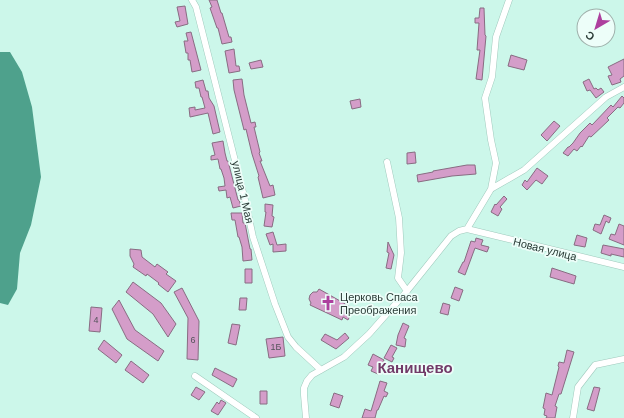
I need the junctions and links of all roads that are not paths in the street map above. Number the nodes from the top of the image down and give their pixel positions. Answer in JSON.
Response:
{"nodes":[{"id":1,"x":192,"y":0,"type":"edge"},
{"id":2,"x":509,"y":0,"type":"edge"},
{"id":3,"x":624,"y":87,"type":"edge"},
{"id":4,"x":387,"y":162,"type":"dead end"},
{"id":5,"x":491,"y":189,"type":"junction"},
{"id":6,"x":467,"y":229,"type":"junction"},
{"id":7,"x":624,"y":267,"type":"edge"},
{"id":8,"x":407,"y":291,"type":"junction"},
{"id":9,"x":624,"y":359,"type":"edge"},
{"id":10,"x":322,"y":370,"type":"junction"},
{"id":11,"x":196,"y":376,"type":"dead end"},
{"id":12,"x":256,"y":418,"type":"edge"},
{"id":13,"x":306,"y":418,"type":"edge"},
{"id":14,"x":573,"y":418,"type":"edge"}],
"edges":[{"from":1,"to":10,"type":"street","name":"улица 1 Мая"},
{"from":2,"to":5,"type":"street"},
{"from":3,"to":5,"type":"street"},
{"from":4,"to":8,"type":"street"},
{"from":5,"to":6,"type":"street"},
{"from":6,"to":7,"type":"street","name":"Новая улица"},
{"from":6,"to":8,"type":"street"},
{"from":8,"to":10,"type":"street"},
{"from":9,"to":14,"type":"street"},
{"from":10,"to":13,"type":"street"},
{"from":11,"to":12,"type":"street"}]}
